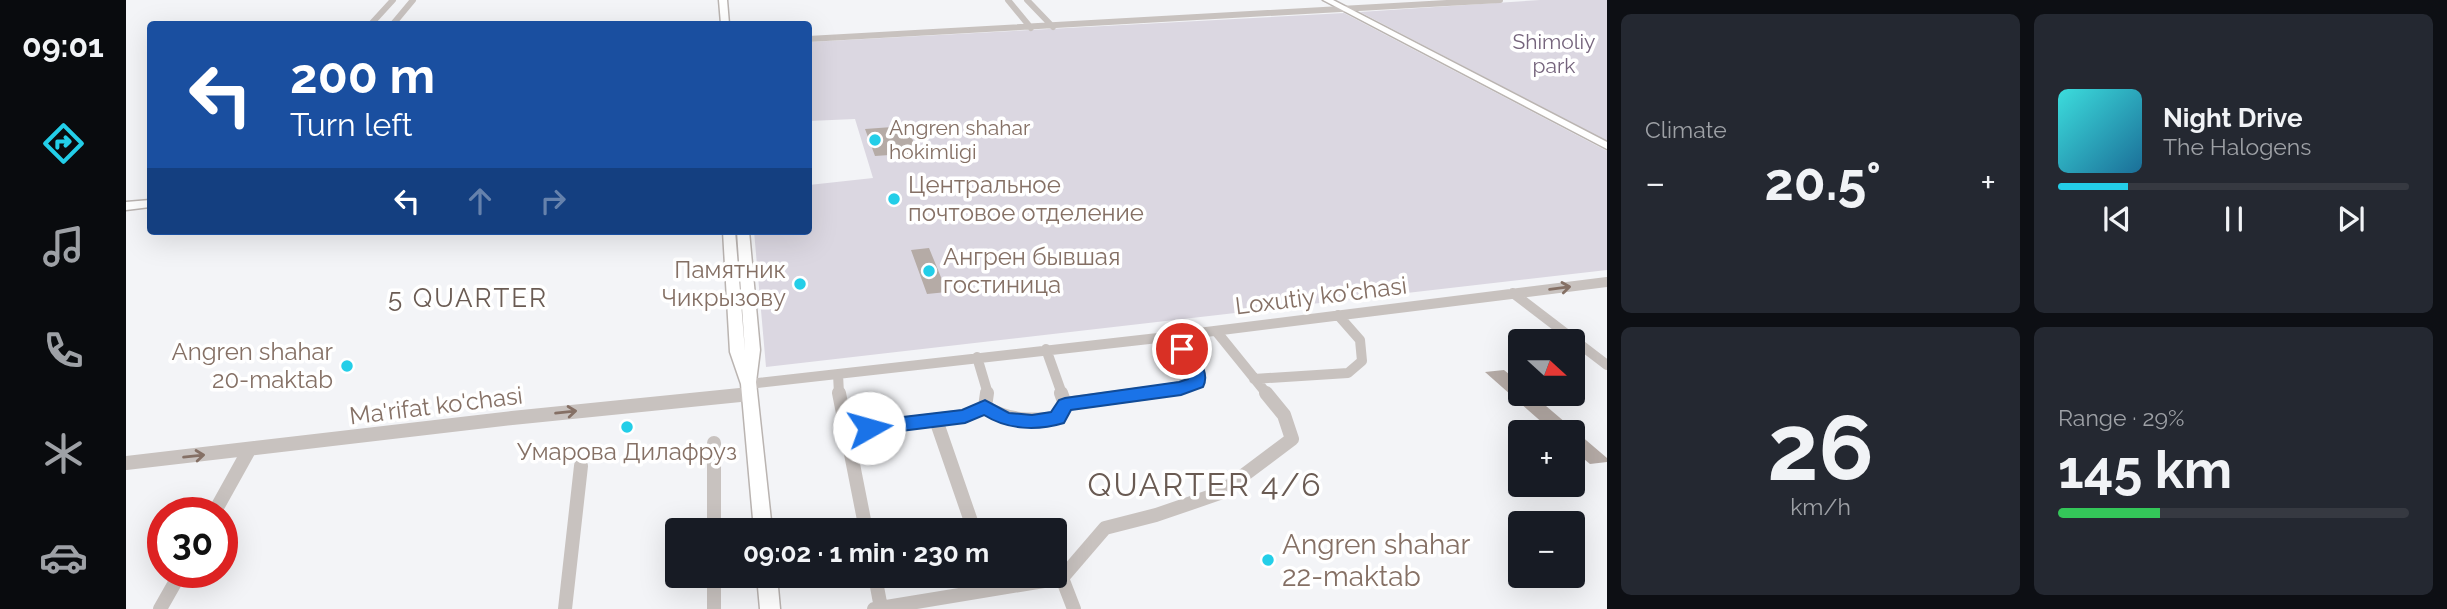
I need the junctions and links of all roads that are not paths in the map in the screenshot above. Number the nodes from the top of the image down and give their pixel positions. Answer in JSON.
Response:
{"nodes":[{"id":1,"x":393,"y":0,"type":"edge"},
{"id":2,"x":413,"y":0,"type":"edge"},
{"id":3,"x":714,"y":0,"type":"edge"},
{"id":4,"x":723,"y":0,"type":"edge"},
{"id":5,"x":1008,"y":0,"type":"edge"},
{"id":6,"x":1027,"y":0,"type":"edge"},
{"id":7,"x":1327,"y":0,"type":"edge"},
{"id":8,"x":1500,"y":0,"type":"edge"},
{"id":9,"x":1346,"y":10,"type":"junction"},
{"id":10,"x":375,"y":21,"type":"edge"},
{"id":11,"x":396,"y":21,"type":"edge"},
{"id":12,"x":716,"y":21,"type":"edge"},
{"id":13,"x":725,"y":21,"type":"edge"},
{"id":14,"x":1053,"y":27,"type":"junction"},
{"id":15,"x":1031,"y":28,"type":"junction"},
{"id":16,"x":812,"y":39,"type":"edge"},
{"id":17,"x":1607,"y":146,"type":"edge"},
{"id":18,"x":147,"y":195,"type":"edge"},
{"id":19,"x":126,"y":197,"type":"edge"},
{"id":20,"x":147,"y":204,"type":"edge"},
{"id":21,"x":126,"y":205,"type":"edge"},
{"id":22,"x":729,"y":235,"type":"edge"},
{"id":23,"x":743,"y":235,"type":"edge"},
{"id":24,"x":1607,"y":282,"type":"edge"},
{"id":25,"x":1513,"y":293,"type":"junction"},
{"id":26,"x":1338,"y":314,"type":"junction"},
{"id":27,"x":1216,"y":331,"type":"junction"},
{"id":28,"x":1174,"y":335,"type":"junction"},
{"id":29,"x":1046,"y":349,"type":"junction"},
{"id":30,"x":977,"y":357,"type":"junction"},
{"id":31,"x":1607,"y":365,"type":"edge"},
{"id":32,"x":838,"y":374,"type":"junction"},
{"id":33,"x":1254,"y":379,"type":"junction"},
{"id":34,"x":750,"y":389,"type":"junction"},
{"id":35,"x":1065,"y":404,"type":"junction"},
{"id":36,"x":985,"y":407,"type":"junction"},
{"id":37,"x":936,"y":420,"type":"junction"},
{"id":38,"x":846,"y":431,"type":"junction"},
{"id":39,"x":714,"y":443,"type":"dead end"},
{"id":40,"x":249,"y":450,"type":"junction"},
{"id":41,"x":126,"y":463,"type":"edge"},
{"id":42,"x":581,"y":467,"type":"dead end"},
{"id":43,"x":223,"y":497,"type":"edge"},
{"id":44,"x":714,"y":518,"type":"edge"},
{"id":45,"x":762,"y":518,"type":"edge"},
{"id":46,"x":864,"y":518,"type":"edge"},
{"id":47,"x":970,"y":518,"type":"edge"},
{"id":48,"x":1067,"y":572,"type":"edge"},
{"id":49,"x":172,"y":588,"type":"edge"},
{"id":50,"x":714,"y":588,"type":"edge"},
{"id":51,"x":768,"y":588,"type":"edge"},
{"id":52,"x":876,"y":588,"type":"edge"},
{"id":53,"x":978,"y":588,"type":"edge"},
{"id":54,"x":1066,"y":588,"type":"edge"},
{"id":55,"x":941,"y":603,"type":"edge"},
{"id":56,"x":877,"y":608,"type":"edge"},
{"id":57,"x":160,"y":609,"type":"edge"},
{"id":58,"x":565,"y":609,"type":"edge"},
{"id":59,"x":713,"y":609,"type":"edge"},
{"id":60,"x":770,"y":609,"type":"edge"},
{"id":61,"x":1074,"y":609,"type":"edge"}],
"edges":[{"from":1,"to":10,"type":"street"},
{"from":2,"to":11,"type":"street"},
{"from":3,"to":12,"type":"main road"},
{"from":4,"to":13,"type":"main road"},
{"from":5,"to":15,"type":"street"},
{"from":6,"to":14,"type":"street"},
{"from":7,"to":9,"type":"main road"},
{"from":8,"to":9,"type":"street"},
{"from":9,"to":14,"type":"street"},
{"from":9,"to":17,"type":"main road"},
{"from":14,"to":15,"type":"street"},
{"from":15,"to":16,"type":"street"},
{"from":18,"to":19,"type":"main road"},
{"from":20,"to":21,"type":"main road"},
{"from":22,"to":34,"type":"main road"},
{"from":23,"to":34,"type":"main road"},
{"from":25,"to":24,"type":"street","name":"Loxutiy ko'chasi","one_way":true},
{"from":25,"to":26,"type":"street","name":"Loxutiy ko'chasi"},
{"from":25,"to":31,"type":"street"},
{"from":26,"to":27,"type":"street","name":"Loxutiy ko'chasi"},
{"from":26,"to":33,"type":"street"},
{"from":27,"to":28,"type":"street","name":"Loxutiy ko'chasi"},
{"from":27,"to":33,"type":"street"},
{"from":28,"to":29,"type":"street","name":"Loxutiy ko'chasi"},
{"from":28,"to":35,"type":"street"},
{"from":29,"to":30,"type":"street","name":"Loxutiy ko'chasi"},
{"from":29,"to":35,"type":"street"},
{"from":30,"to":32,"type":"street","name":"Loxutiy ko'chasi"},
{"from":30,"to":36,"type":"street"},
{"from":32,"to":34,"type":"street","name":"Loxutiy ko'chasi"},
{"from":32,"to":38,"type":"street"},
{"from":33,"to":48,"type":"street"},
{"from":40,"to":34,"type":"street","name":"Ma'rifat ko'chasi","one_way":true},
{"from":34,"to":45,"type":"main road"},
{"from":35,"to":36,"type":"street"},
{"from":36,"to":37,"type":"street"},
{"from":37,"to":38,"type":"street"},
{"from":37,"to":47,"type":"street"},
{"from":38,"to":46,"type":"street"},
{"from":39,"to":44,"type":"street"},
{"from":41,"to":40,"type":"street","name":"Ma'rifat ko'chasi","one_way":true},
{"from":40,"to":43,"type":"street"},
{"from":42,"to":58,"type":"street"},
{"from":49,"to":57,"type":"street"},
{"from":50,"to":59,"type":"street"},
{"from":51,"to":60,"type":"main road"},
{"from":52,"to":56,"type":"street"},
{"from":53,"to":55,"type":"street"},
{"from":54,"to":61,"type":"street"},
{"from":55,"to":56,"type":"street"}]}
